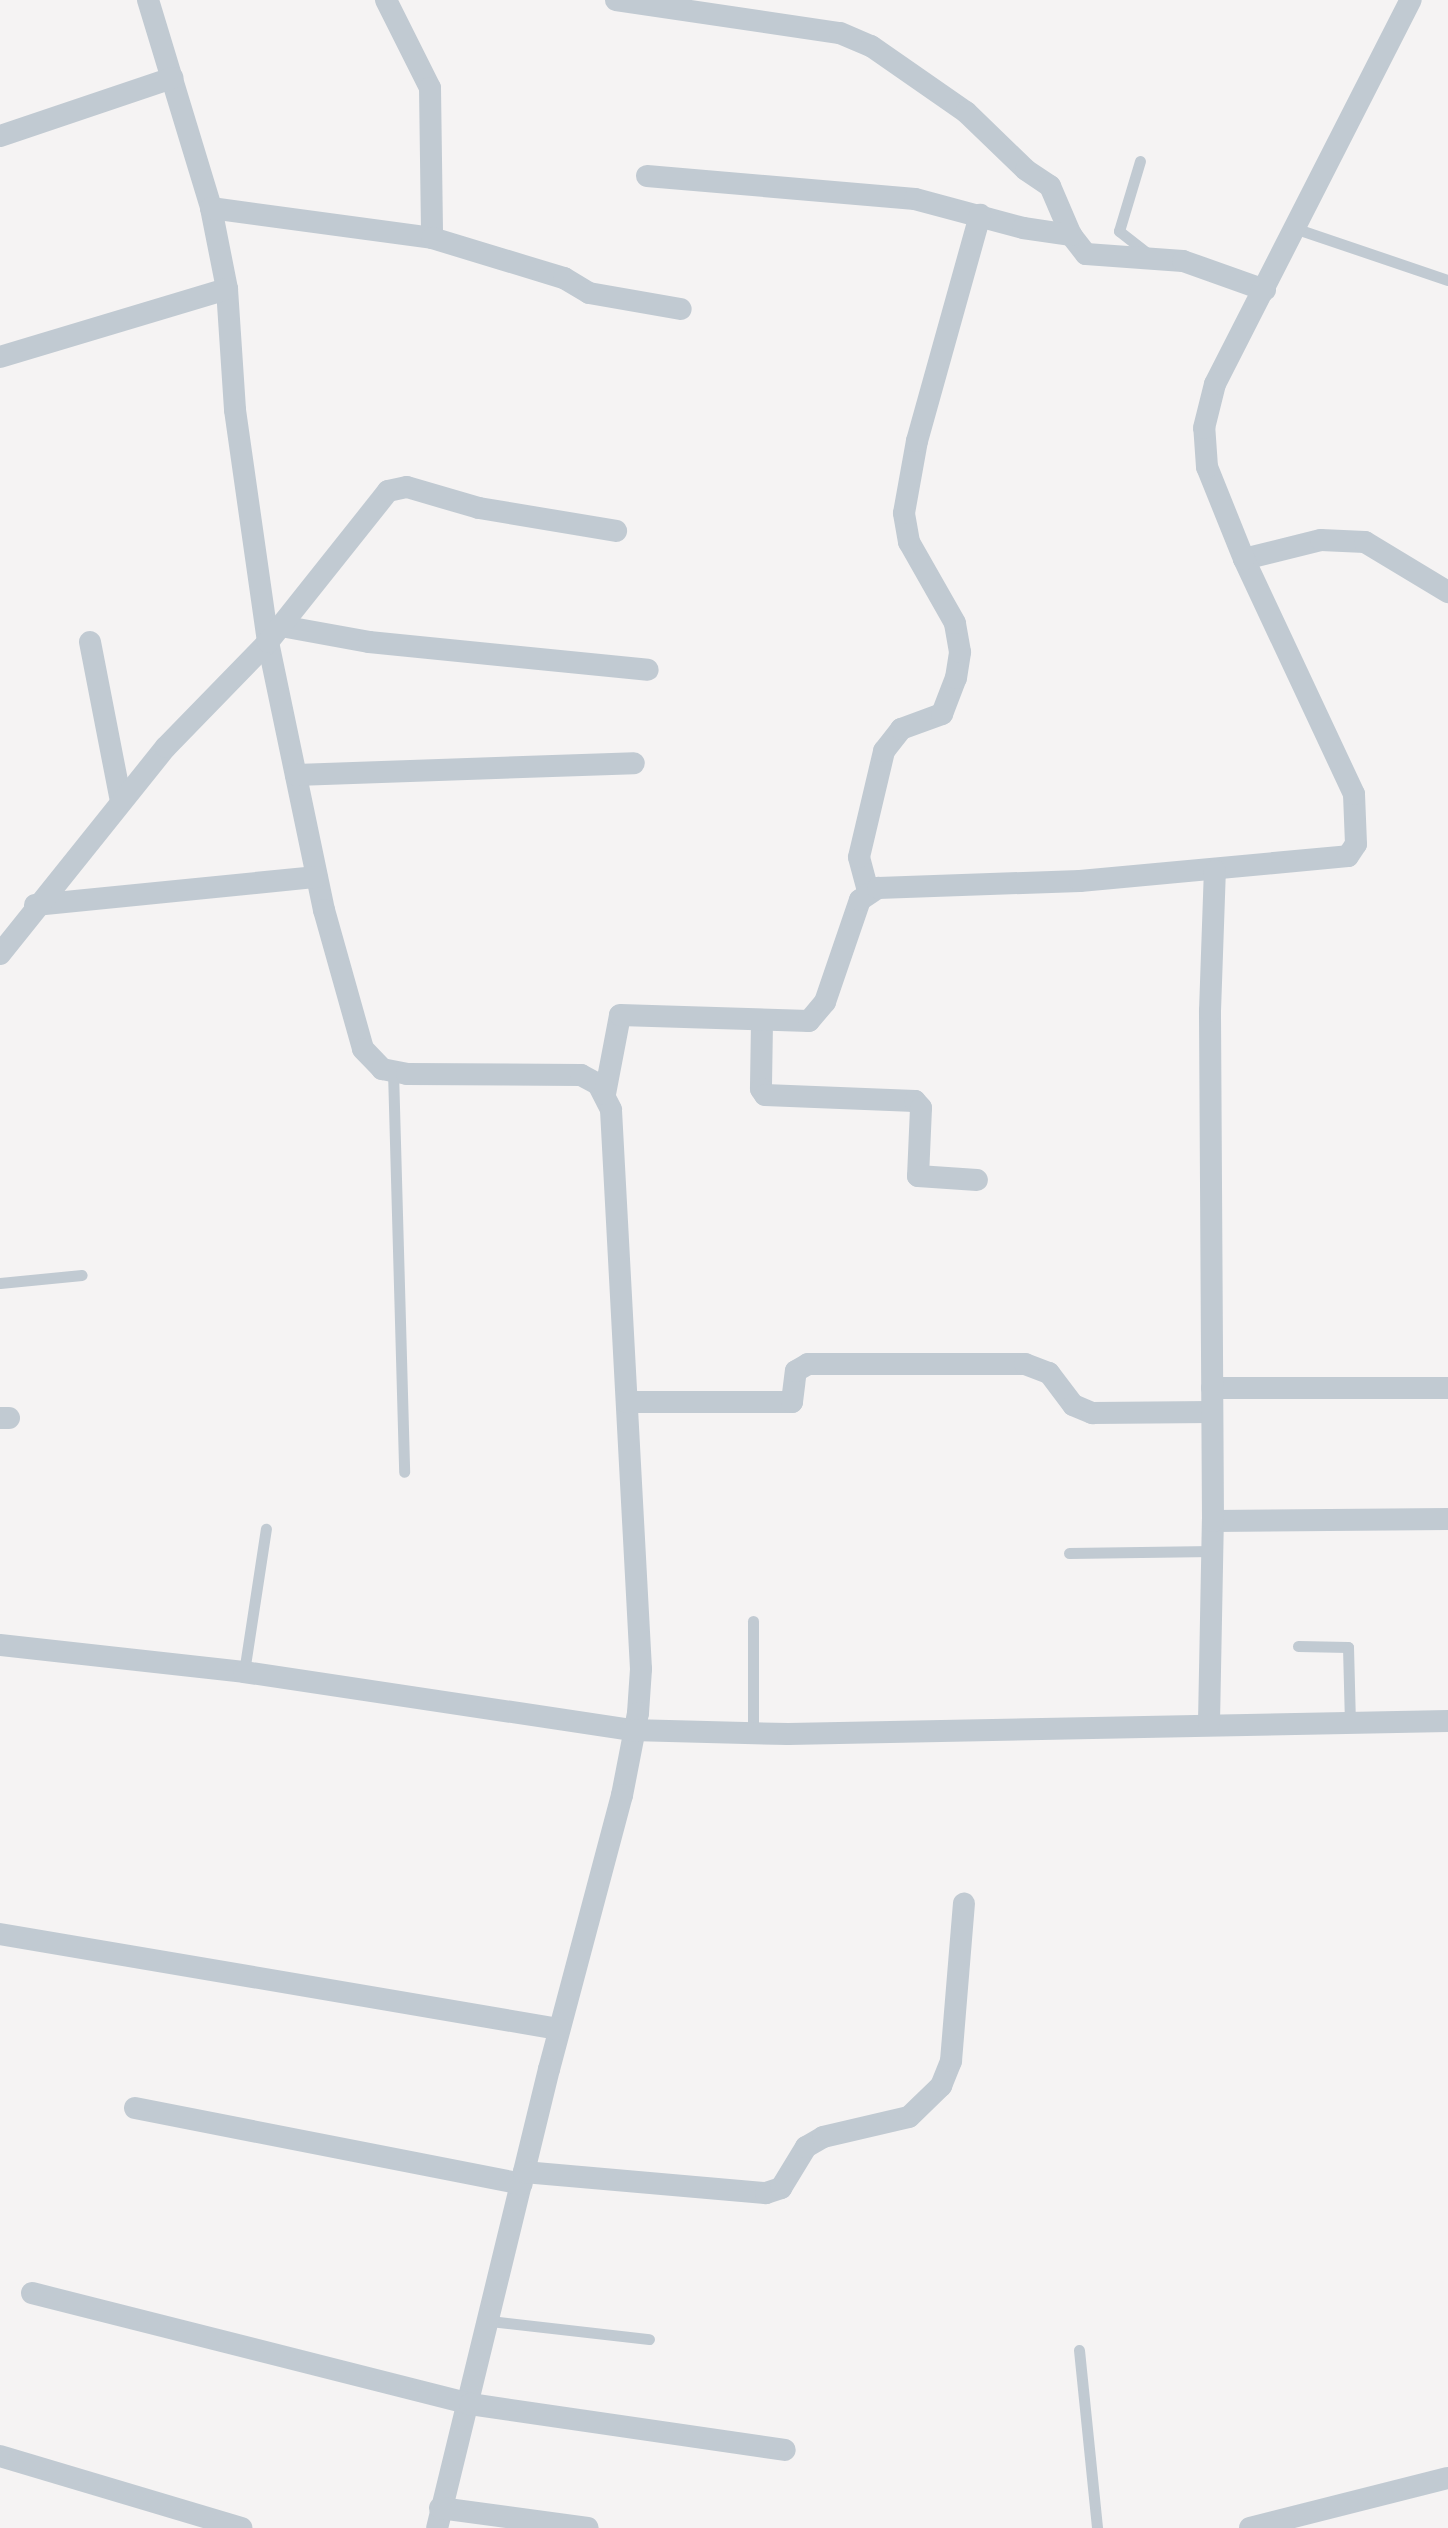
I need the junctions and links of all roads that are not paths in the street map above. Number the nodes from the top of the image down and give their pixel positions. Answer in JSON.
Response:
{"nodes":[{"id":1,"x":148,"y":0,"type":"edge"},
{"id":2,"x":386,"y":0,"type":"edge"},
{"id":3,"x":616,"y":0,"type":"edge"},
{"id":4,"x":1411,"y":0,"type":"edge"},
{"id":5,"x":172,"y":78,"type":"junction"},
{"id":6,"x":0,"y":136,"type":"edge"},
{"id":7,"x":1140,"y":161,"type":"dead end"},
{"id":8,"x":647,"y":176,"type":"dead end"},
{"id":9,"x":211,"y":208,"type":"junction"},
{"id":10,"x":980,"y":216,"type":"junction"},
{"id":11,"x":1297,"y":229,"type":"junction"},
{"id":12,"x":1071,"y":235,"type":"junction"},
{"id":13,"x":432,"y":238,"type":"junction"},
{"id":14,"x":1152,"y":258,"type":"junction"},
{"id":15,"x":1448,"y":280,"type":"edge"},
{"id":16,"x":227,"y":288,"type":"junction"},
{"id":17,"x":1265,"y":290,"type":"junction"},
{"id":18,"x":682,"y":309,"type":"dead end"},
{"id":19,"x":0,"y":357,"type":"edge"},
{"id":20,"x":616,"y":531,"type":"dead end"},
{"id":21,"x":1244,"y":560,"type":"junction"},
{"id":22,"x":1448,"y":592,"type":"edge"},
{"id":23,"x":274,"y":634,"type":"junction"},
{"id":24,"x":90,"y":642,"type":"dead end"},
{"id":25,"x":648,"y":670,"type":"dead end"},
{"id":26,"x":634,"y":763,"type":"dead end"},
{"id":27,"x":296,"y":775,"type":"junction"},
{"id":28,"x":121,"y":801,"type":"junction"},
{"id":29,"x":1215,"y":871,"type":"junction"},
{"id":30,"x":317,"y":877,"type":"junction"},
{"id":31,"x":868,"y":892,"type":"junction"},
{"id":32,"x":35,"y":905,"type":"junction"},
{"id":33,"x":2,"y":948,"type":"edge"},
{"id":34,"x":762,"y":1022,"type":"junction"},
{"id":35,"x":393,"y":1071,"type":"junction"},
{"id":36,"x":605,"y":1094,"type":"junction"},
{"id":37,"x":977,"y":1180,"type":"dead end"},
{"id":38,"x":82,"y":1274,"type":"dead end"},
{"id":39,"x":0,"y":1283,"type":"edge"},
{"id":40,"x":1212,"y":1388,"type":"junction"},
{"id":41,"x":1448,"y":1388,"type":"edge"},
{"id":42,"x":627,"y":1402,"type":"junction"},
{"id":43,"x":1212,"y":1412,"type":"junction"},
{"id":44,"x":404,"y":1472,"type":"dead end"},
{"id":45,"x":1448,"y":1519,"type":"edge"},
{"id":46,"x":1213,"y":1521,"type":"junction"},
{"id":47,"x":266,"y":1529,"type":"dead end"},
{"id":48,"x":1213,"y":1551,"type":"junction"},
{"id":49,"x":1069,"y":1552,"type":"dead end"},
{"id":50,"x":753,"y":1620,"type":"dead end"},
{"id":51,"x":0,"y":1645,"type":"edge"},
{"id":52,"x":1298,"y":1646,"type":"dead end"},
{"id":53,"x":244,"y":1672,"type":"junction"},
{"id":54,"x":1448,"y":1721,"type":"edge"},
{"id":55,"x":1350,"y":1722,"type":"junction"},
{"id":56,"x":1209,"y":1723,"type":"junction"},
{"id":57,"x":631,"y":1730,"type":"junction"},
{"id":58,"x":754,"y":1734,"type":"junction"},
{"id":59,"x":964,"y":1904,"type":"dead end"},
{"id":60,"x":0,"y":1934,"type":"edge"},
{"id":61,"x":559,"y":2029,"type":"junction"},
{"id":62,"x":135,"y":2108,"type":"dead end"},
{"id":63,"x":523,"y":2178,"type":"junction"},
{"id":64,"x":32,"y":2293,"type":"dead end"},
{"id":65,"x":490,"y":2321,"type":"junction"},
{"id":66,"x":649,"y":2339,"type":"dead end"},
{"id":67,"x":1080,"y":2350,"type":"dead end"},
{"id":68,"x":470,"y":2404,"type":"junction"},
{"id":69,"x":786,"y":2450,"type":"dead end"},
{"id":70,"x":0,"y":2456,"type":"edge"},
{"id":71,"x":1448,"y":2478,"type":"edge"},
{"id":72,"x":439,"y":2518,"type":"edge"},
{"id":73,"x":1313,"y":2520,"type":"edge"},
{"id":74,"x":242,"y":2528,"type":"edge"},
{"id":75,"x":588,"y":2528,"type":"edge"},
{"id":76,"x":1096,"y":2528,"type":"edge"},
{"id":77,"x":1250,"y":2528,"type":"edge"}],
"edges":[{"from":1,"to":5,"type":"street"},
{"from":2,"to":13,"type":"street"},
{"from":3,"to":12,"type":"street"},
{"from":4,"to":11,"type":"street"},
{"from":5,"to":6,"type":"street"},
{"from":5,"to":9,"type":"street"},
{"from":7,"to":14,"type":"lane"},
{"from":8,"to":10,"type":"street"},
{"from":9,"to":13,"type":"street"},
{"from":9,"to":16,"type":"street"},
{"from":10,"to":12,"type":"street"},
{"from":10,"to":31,"type":"street"},
{"from":11,"to":15,"type":"lane"},
{"from":11,"to":17,"type":"street"},
{"from":12,"to":14,"type":"street"},
{"from":13,"to":18,"type":"street"},
{"from":14,"to":17,"type":"street"},
{"from":16,"to":19,"type":"street"},
{"from":16,"to":23,"type":"street"},
{"from":17,"to":21,"type":"street"},
{"from":20,"to":23,"type":"street"},
{"from":21,"to":22,"type":"street"},
{"from":21,"to":29,"type":"street"},
{"from":23,"to":25,"type":"street"},
{"from":23,"to":27,"type":"street"},
{"from":23,"to":28,"type":"street"},
{"from":24,"to":28,"type":"street"},
{"from":26,"to":27,"type":"street"},
{"from":27,"to":30,"type":"street"},
{"from":28,"to":32,"type":"street"},
{"from":29,"to":31,"type":"street"},
{"from":29,"to":40,"type":"street"},
{"from":30,"to":32,"type":"street"},
{"from":30,"to":35,"type":"street"},
{"from":31,"to":34,"type":"street"},
{"from":32,"to":33,"type":"street"},
{"from":34,"to":36,"type":"street"},
{"from":34,"to":37,"type":"street"},
{"from":35,"to":36,"type":"street"},
{"from":35,"to":44,"type":"lane"},
{"from":36,"to":42,"type":"street"},
{"from":38,"to":39,"type":"lane"},
{"from":40,"to":41,"type":"street"},
{"from":40,"to":43,"type":"street"},
{"from":42,"to":43,"type":"street"},
{"from":42,"to":57,"type":"street"},
{"from":43,"to":46,"type":"street"},
{"from":45,"to":46,"type":"street"},
{"from":46,"to":48,"type":"street"},
{"from":47,"to":53,"type":"lane"},
{"from":48,"to":49,"type":"lane"},
{"from":48,"to":56,"type":"street"},
{"from":50,"to":58,"type":"lane"},
{"from":51,"to":53,"type":"street"},
{"from":52,"to":55,"type":"lane"},
{"from":53,"to":57,"type":"street"},
{"from":54,"to":55,"type":"street"},
{"from":55,"to":56,"type":"street"},
{"from":56,"to":58,"type":"street"},
{"from":57,"to":58,"type":"street"},
{"from":57,"to":61,"type":"street"},
{"from":59,"to":63,"type":"street"},
{"from":60,"to":61,"type":"street"},
{"from":61,"to":63,"type":"street"},
{"from":62,"to":63,"type":"street"},
{"from":63,"to":65,"type":"street"},
{"from":64,"to":68,"type":"street"},
{"from":65,"to":66,"type":"lane"},
{"from":65,"to":68,"type":"street"},
{"from":67,"to":76,"type":"lane"},
{"from":68,"to":69,"type":"street"},
{"from":68,"to":72,"type":"street"},
{"from":70,"to":74,"type":"street"},
{"from":71,"to":73,"type":"street"},
{"from":72,"to":75,"type":"street"},
{"from":73,"to":77,"type":"street"}]}
